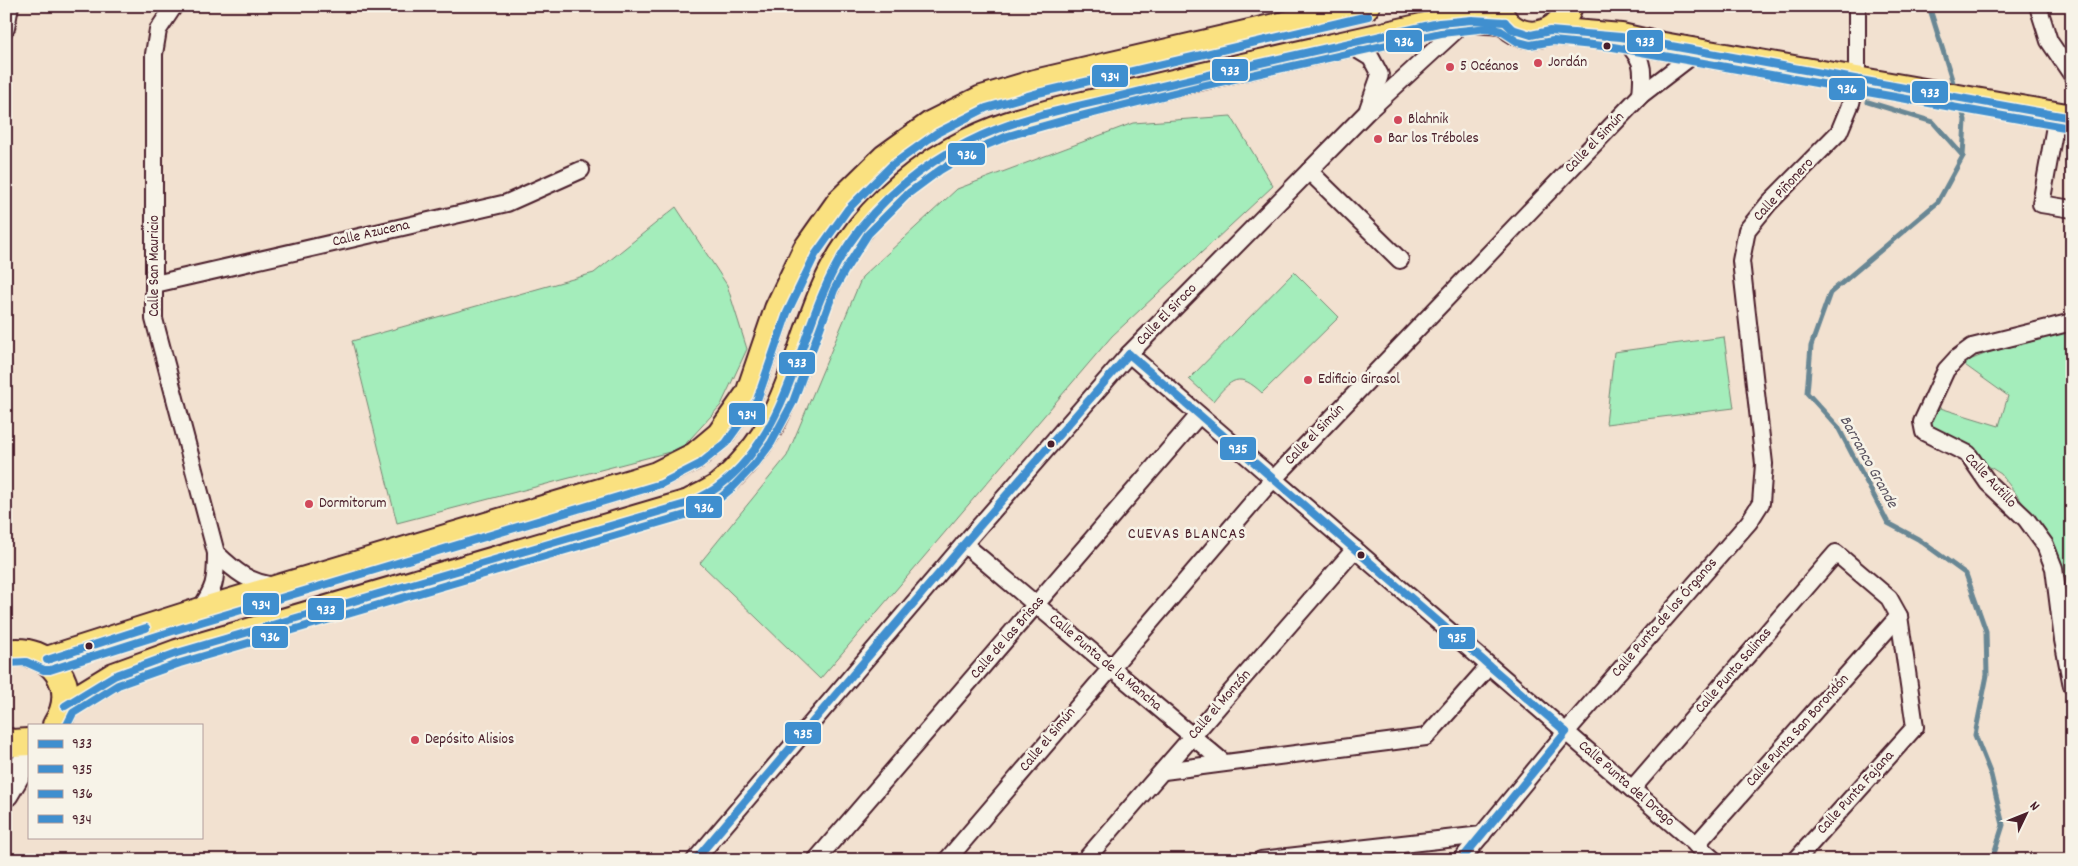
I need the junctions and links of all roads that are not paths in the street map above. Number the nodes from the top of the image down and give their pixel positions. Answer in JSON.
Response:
{"nodes":[{"id":1,"x":174,"y":6,"type":"edge"},
{"id":2,"x":1366,"y":6,"type":"edge"},
{"id":3,"x":1569,"y":6,"type":"edge"},
{"id":4,"x":1857,"y":6,"type":"edge"},
{"id":5,"x":2038,"y":6,"type":"edge"},
{"id":6,"x":1501,"y":14,"type":"edge"},
{"id":7,"x":1467,"y":19,"type":"junction"},
{"id":8,"x":1550,"y":31,"type":"junction"},
{"id":9,"x":1621,"y":37,"type":"junction"},
{"id":10,"x":1348,"y":44,"type":"junction"},
{"id":11,"x":1697,"y":52,"type":"junction"},
{"id":12,"x":2072,"y":75,"type":"edge"},
{"id":13,"x":1857,"y":79,"type":"junction"},
{"id":14,"x":1641,"y":95,"type":"junction"},
{"id":15,"x":1367,"y":112,"type":"junction"},
{"id":16,"x":2064,"y":116,"type":"edge"},
{"id":17,"x":581,"y":170,"type":"dead end"},
{"id":18,"x":1308,"y":171,"type":"junction"},
{"id":19,"x":2072,"y":209,"type":"edge"},
{"id":20,"x":1400,"y":260,"type":"dead end"},
{"id":21,"x":155,"y":284,"type":"junction"},
{"id":22,"x":2072,"y":322,"type":"edge"},
{"id":23,"x":1130,"y":354,"type":"junction"},
{"id":24,"x":1199,"y":415,"type":"junction"},
{"id":25,"x":1274,"y":479,"type":"junction"},
{"id":26,"x":1761,"y":503,"type":"joint"},
{"id":27,"x":964,"y":544,"type":"junction"},
{"id":28,"x":1355,"y":549,"type":"junction"},
{"id":29,"x":216,"y":553,"type":"junction"},
{"id":30,"x":285,"y":587,"type":"junction"},
{"id":31,"x":1036,"y":605,"type":"junction"},
{"id":32,"x":198,"y":612,"type":"junction"},
{"id":33,"x":1899,"y":616,"type":"junction"},
{"id":34,"x":10,"y":648,"type":"edge"},
{"id":35,"x":47,"y":660,"type":"junction"},
{"id":36,"x":1489,"y":666,"type":"junction"},
{"id":37,"x":1110,"y":667,"type":"junction"},
{"id":38,"x":2072,"y":686,"type":"edge"},
{"id":39,"x":60,"y":715,"type":"edge"},
{"id":40,"x":1566,"y":732,"type":"junction"},
{"id":41,"x":1193,"y":737,"type":"junction"},
{"id":42,"x":6,"y":741,"type":"edge"},
{"id":43,"x":28,"y":742,"type":"edge"},
{"id":44,"x":28,"y":757,"type":"edge"},
{"id":45,"x":1223,"y":762,"type":"junction"},
{"id":46,"x":1164,"y":771,"type":"junction"},
{"id":47,"x":1632,"y":790,"type":"junction"},
{"id":48,"x":6,"y":794,"type":"edge"},
{"id":49,"x":1482,"y":835,"type":"junction"},
{"id":50,"x":1696,"y":845,"type":"junction"},
{"id":51,"x":695,"y":860,"type":"edge"},
{"id":52,"x":816,"y":860,"type":"edge"},
{"id":53,"x":947,"y":860,"type":"edge"},
{"id":54,"x":1085,"y":860,"type":"edge"},
{"id":55,"x":1261,"y":860,"type":"edge"},
{"id":56,"x":1461,"y":860,"type":"edge"},
{"id":57,"x":1714,"y":860,"type":"edge"},
{"id":58,"x":1796,"y":860,"type":"edge"}],
"edges":[{"from":1,"to":21,"type":"street","name":"Calle San Mauricio"},
{"from":2,"to":30,"type":"main road"},
{"from":3,"to":8,"type":"main road"},
{"from":4,"to":13,"type":"street","name":"Calle Piñonero"},
{"from":5,"to":12,"type":"street"},
{"from":6,"to":7,"type":"main road"},
{"from":6,"to":8,"type":"main road"},
{"from":7,"to":10,"type":"main road"},
{"from":7,"to":15,"type":"street","name":"Calle El Siroco"},
{"from":8,"to":9,"type":"main road"},
{"from":9,"to":11,"type":"main road"},
{"from":9,"to":14,"type":"street"},
{"from":10,"to":15,"type":"street"},
{"from":10,"to":39,"type":"main road"},
{"from":11,"to":13,"type":"main road"},
{"from":11,"to":14,"type":"street","name":"Calle el Simún"},
{"from":13,"to":16,"type":"main road"},
{"from":13,"to":26,"type":"street","name":"Calle Piñonero"},
{"from":14,"to":25,"type":"street","name":"Calle el Simún"},
{"from":15,"to":18,"type":"street","name":"Calle El Siroco"},
{"from":16,"to":19,"type":"street"},
{"from":17,"to":21,"type":"street","name":"Calle Azucena"},
{"from":18,"to":20,"type":"street"},
{"from":18,"to":23,"type":"street","name":"Calle El Siroco"},
{"from":21,"to":29,"type":"street","name":"Calle San Mauricio"},
{"from":22,"to":38,"type":"street","name":"Calle Autillo"},
{"from":23,"to":24,"type":"street","name":"Calle Punta del Drago"},
{"from":23,"to":27,"type":"street","name":"Calle El Siroco"},
{"from":24,"to":25,"type":"street","name":"Calle Punta del Drago"},
{"from":24,"to":31,"type":"street","name":"Calle de las Brisas"},
{"from":25,"to":28,"type":"street","name":"Calle Punta del Drago"},
{"from":25,"to":37,"type":"street","name":"Calle el Simún"},
{"from":26,"to":40,"type":"street","name":"Calle Punta de los Órganos"},
{"from":27,"to":31,"type":"street","name":"Calle Punta de la Mancha"},
{"from":27,"to":51,"type":"street","name":"Calle El Siroco"},
{"from":28,"to":36,"type":"street","name":"Calle Punta del Drago"},
{"from":28,"to":41,"type":"street","name":"Calle el Monzón"},
{"from":29,"to":30,"type":"street"},
{"from":29,"to":32,"type":"street","name":"Calle San Mauricio"},
{"from":30,"to":32,"type":"main road"},
{"from":31,"to":37,"type":"street","name":"Calle Punta de la Mancha"},
{"from":31,"to":52,"type":"street","name":"Calle de las Brisas"},
{"from":32,"to":35,"type":"main road"},
{"from":33,"to":47,"type":"street","name":"Calle Punta Salinas"},
{"from":33,"to":50,"type":"street","name":"Calle Punta San Borondón"},
{"from":33,"to":58,"type":"street","name":"Calle Punta Fajana"},
{"from":34,"to":35,"type":"main road"},
{"from":35,"to":39,"type":"main road"},
{"from":36,"to":40,"type":"street","name":"Calle Punta del Drago"},
{"from":36,"to":45,"type":"street"},
{"from":37,"to":41,"type":"street","name":"Calle Punta de la Mancha"},
{"from":37,"to":53,"type":"street","name":"Calle el Simún"},
{"from":40,"to":47,"type":"street","name":"Calle Punta del Drago"},
{"from":40,"to":49,"type":"street","name":"Calle Punta de los Órganos"},
{"from":41,"to":45,"type":"street","name":"Calle Punta de la Mancha"},
{"from":41,"to":46,"type":"street","name":"Calle el Monzón"},
{"from":42,"to":43,"type":"main road"},
{"from":44,"to":48,"type":"main road"},
{"from":45,"to":46,"type":"street"},
{"from":46,"to":54,"type":"street","name":"Calle el Monzón"},
{"from":47,"to":50,"type":"street","name":"Calle Punta del Drago"},
{"from":49,"to":55,"type":"street"},
{"from":49,"to":56,"type":"street","name":"Calle Punta de los Órganos"},
{"from":50,"to":57,"type":"street","name":"Calle Punta del Drago"}]}
